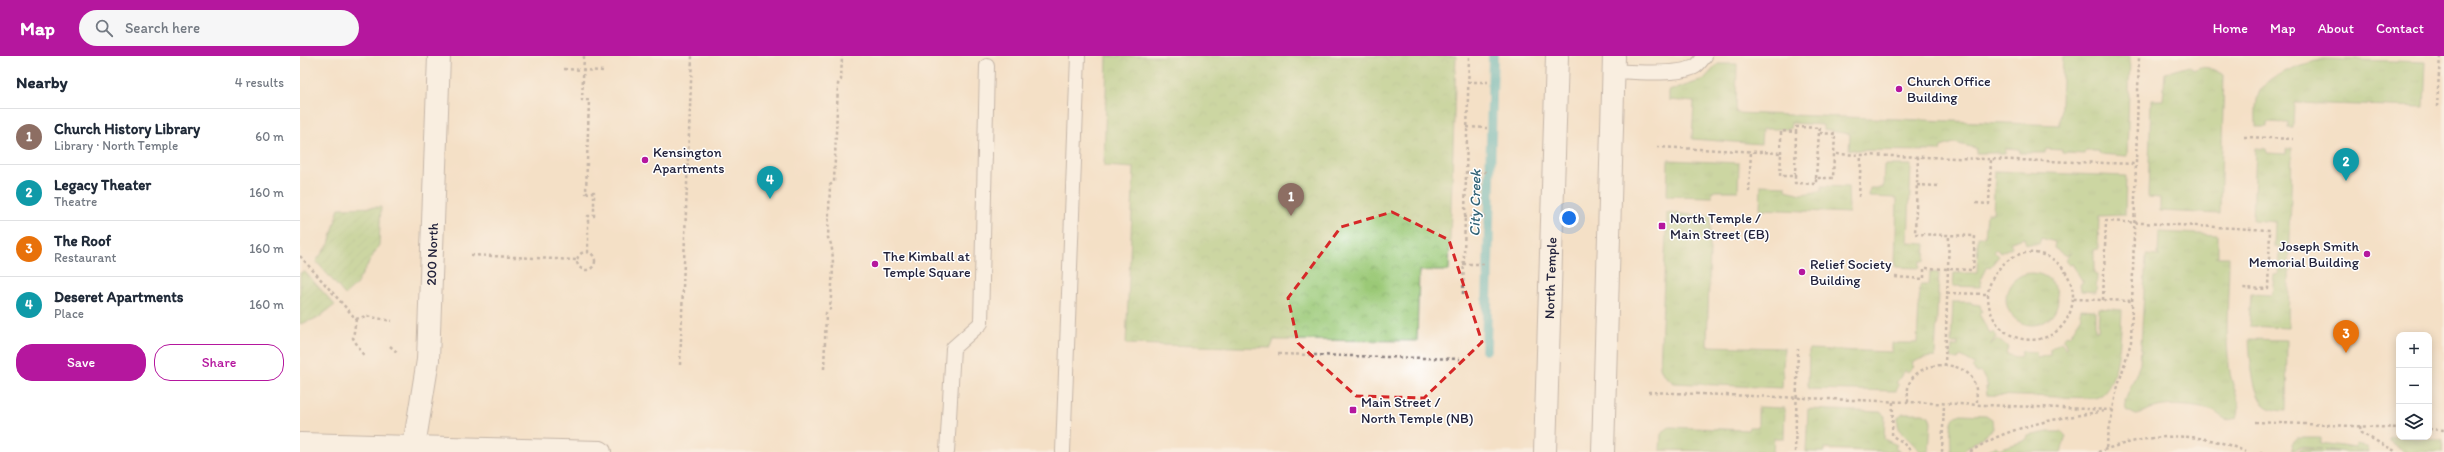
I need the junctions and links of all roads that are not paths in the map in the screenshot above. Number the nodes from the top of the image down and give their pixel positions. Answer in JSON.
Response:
{"nodes":[{"id":1,"x":439,"y":56,"type":"edge"},
{"id":2,"x":1078,"y":56,"type":"edge"},
{"id":3,"x":1558,"y":56,"type":"edge"},
{"id":4,"x":1705,"y":56,"type":"edge"},
{"id":5,"x":1614,"y":64,"type":"edge"},
{"id":6,"x":987,"y":66,"type":"dead end"},
{"id":7,"x":300,"y":444,"type":"edge"},
{"id":8,"x":414,"y":450,"type":"edge"},
{"id":9,"x":600,"y":452,"type":"edge"},
{"id":10,"x":947,"y":452,"type":"edge"},
{"id":11,"x":1063,"y":452,"type":"edge"},
{"id":12,"x":1545,"y":452,"type":"edge"},
{"id":13,"x":1603,"y":452,"type":"edge"}],
"edges":[{"from":1,"to":8,"type":"main road","name":"200 North"},
{"from":2,"to":11,"type":"lane"},
{"from":3,"to":12,"type":"main road","name":"North Temple"},
{"from":4,"to":5,"type":"lane"},
{"from":5,"to":13,"type":"main road"},
{"from":6,"to":10,"type":"lane"},
{"from":7,"to":8,"type":"main road"},
{"from":8,"to":9,"type":"main road"}]}
